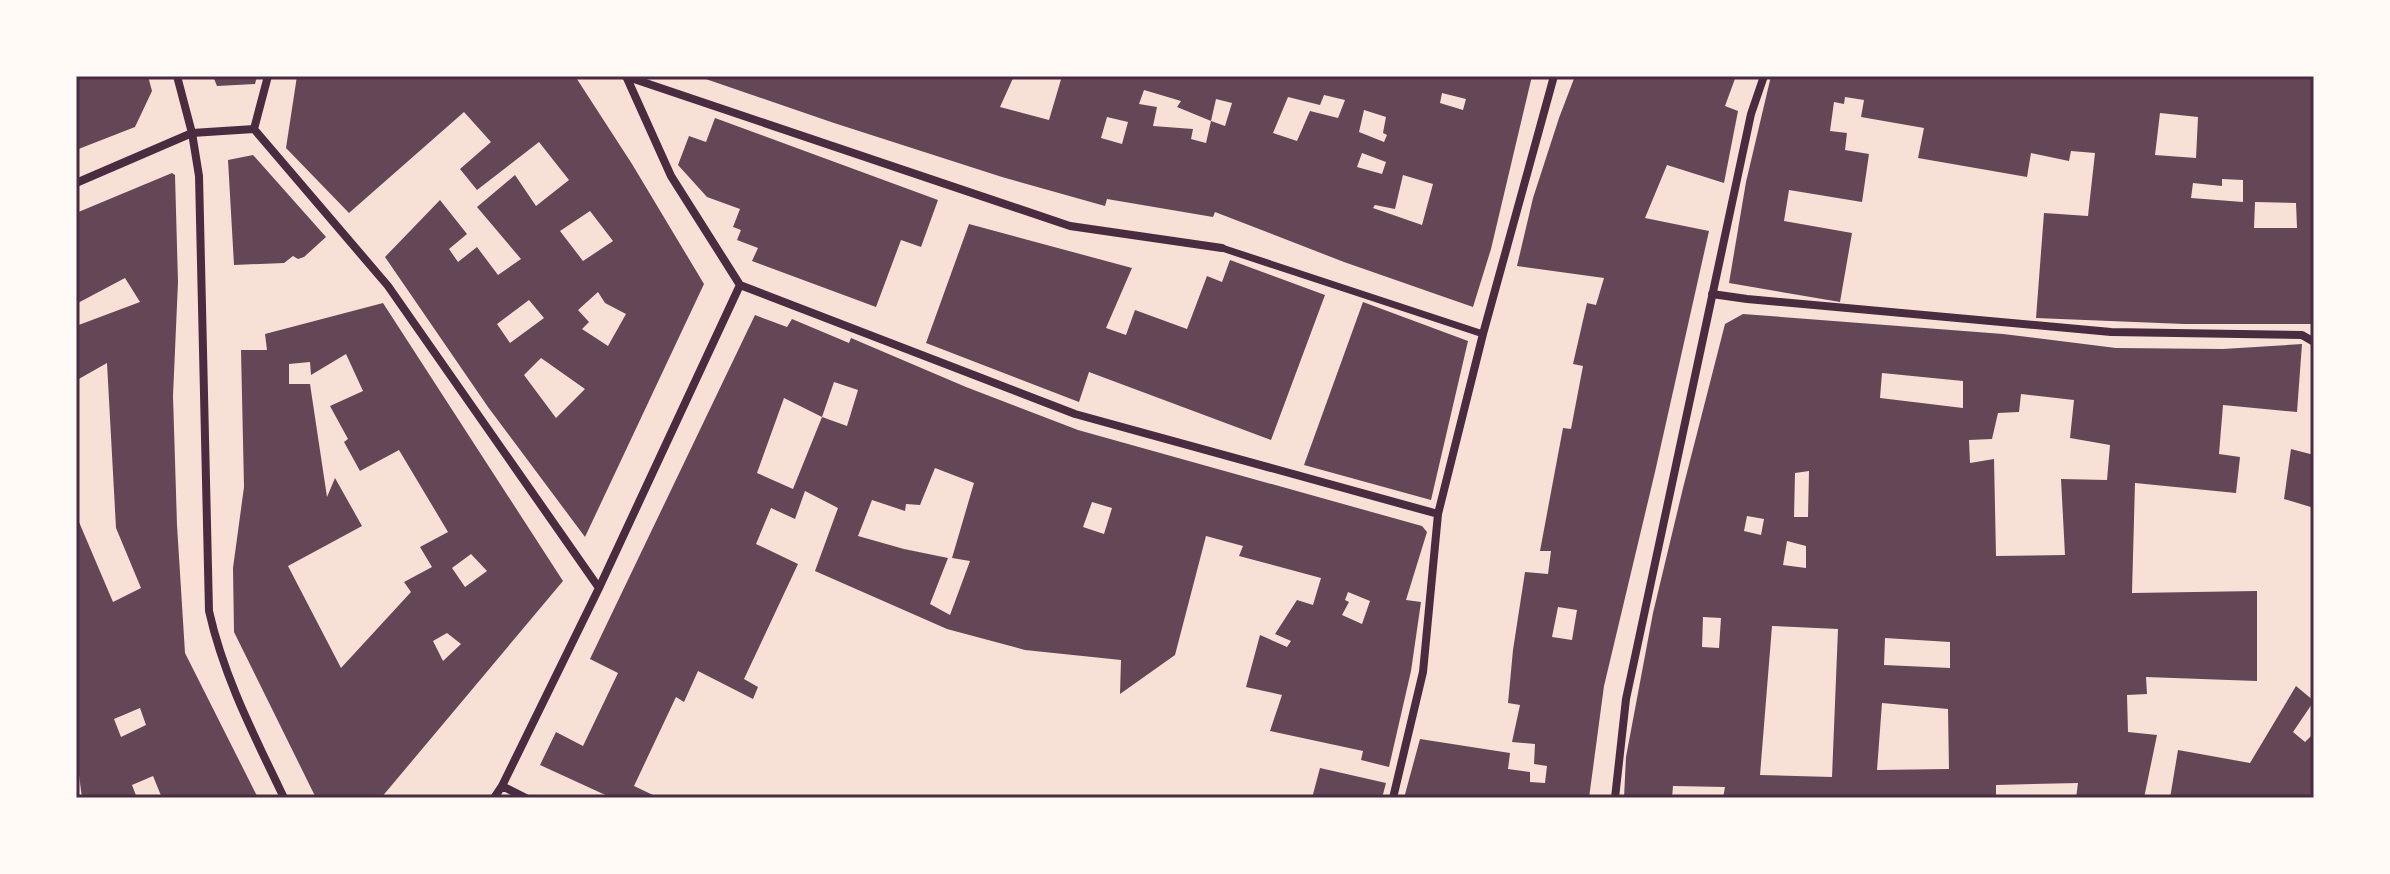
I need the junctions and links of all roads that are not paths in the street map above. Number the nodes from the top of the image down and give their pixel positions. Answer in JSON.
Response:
{"nodes":[{"id":1,"x":177,"y":76,"type":"edge"},
{"id":2,"x":268,"y":76,"type":"edge"},
{"id":3,"x":626,"y":76,"type":"edge"},
{"id":4,"x":1554,"y":76,"type":"edge"},
{"id":5,"x":1764,"y":76,"type":"edge"},
{"id":6,"x":254,"y":129,"type":"junction"},
{"id":7,"x":192,"y":133,"type":"junction"},
{"id":8,"x":76,"y":183,"type":"edge"},
{"id":9,"x":1222,"y":248,"type":"joint"},
{"id":10,"x":740,"y":285,"type":"junction"},
{"id":11,"x":1712,"y":294,"type":"junction"},
{"id":12,"x":1483,"y":334,"type":"junction"},
{"id":13,"x":2314,"y":342,"type":"edge"},
{"id":14,"x":1438,"y":514,"type":"junction"},
{"id":15,"x":599,"y":588,"type":"junction"},
{"id":16,"x":502,"y":786,"type":"junction"},
{"id":17,"x":284,"y":798,"type":"edge"},
{"id":18,"x":494,"y":798,"type":"edge"},
{"id":19,"x":526,"y":798,"type":"edge"},
{"id":20,"x":1393,"y":798,"type":"edge"},
{"id":21,"x":1615,"y":798,"type":"edge"}],
"edges":[{"from":1,"to":7,"type":"street"},
{"from":2,"to":6,"type":"street"},
{"from":3,"to":9,"type":"street"},
{"from":3,"to":10,"type":"street"},
{"from":4,"to":12,"type":"street"},
{"from":5,"to":11,"type":"street"},
{"from":6,"to":7,"type":"street"},
{"from":6,"to":15,"type":"street"},
{"from":7,"to":8,"type":"street"},
{"from":7,"to":17,"type":"street"},
{"from":9,"to":12,"type":"street"},
{"from":10,"to":14,"type":"street"},
{"from":10,"to":15,"type":"street"},
{"from":11,"to":13,"type":"street"},
{"from":11,"to":21,"type":"street"},
{"from":12,"to":14,"type":"street"},
{"from":14,"to":20,"type":"street"},
{"from":15,"to":16,"type":"street"},
{"from":16,"to":18,"type":"street"},
{"from":16,"to":19,"type":"street"}]}
